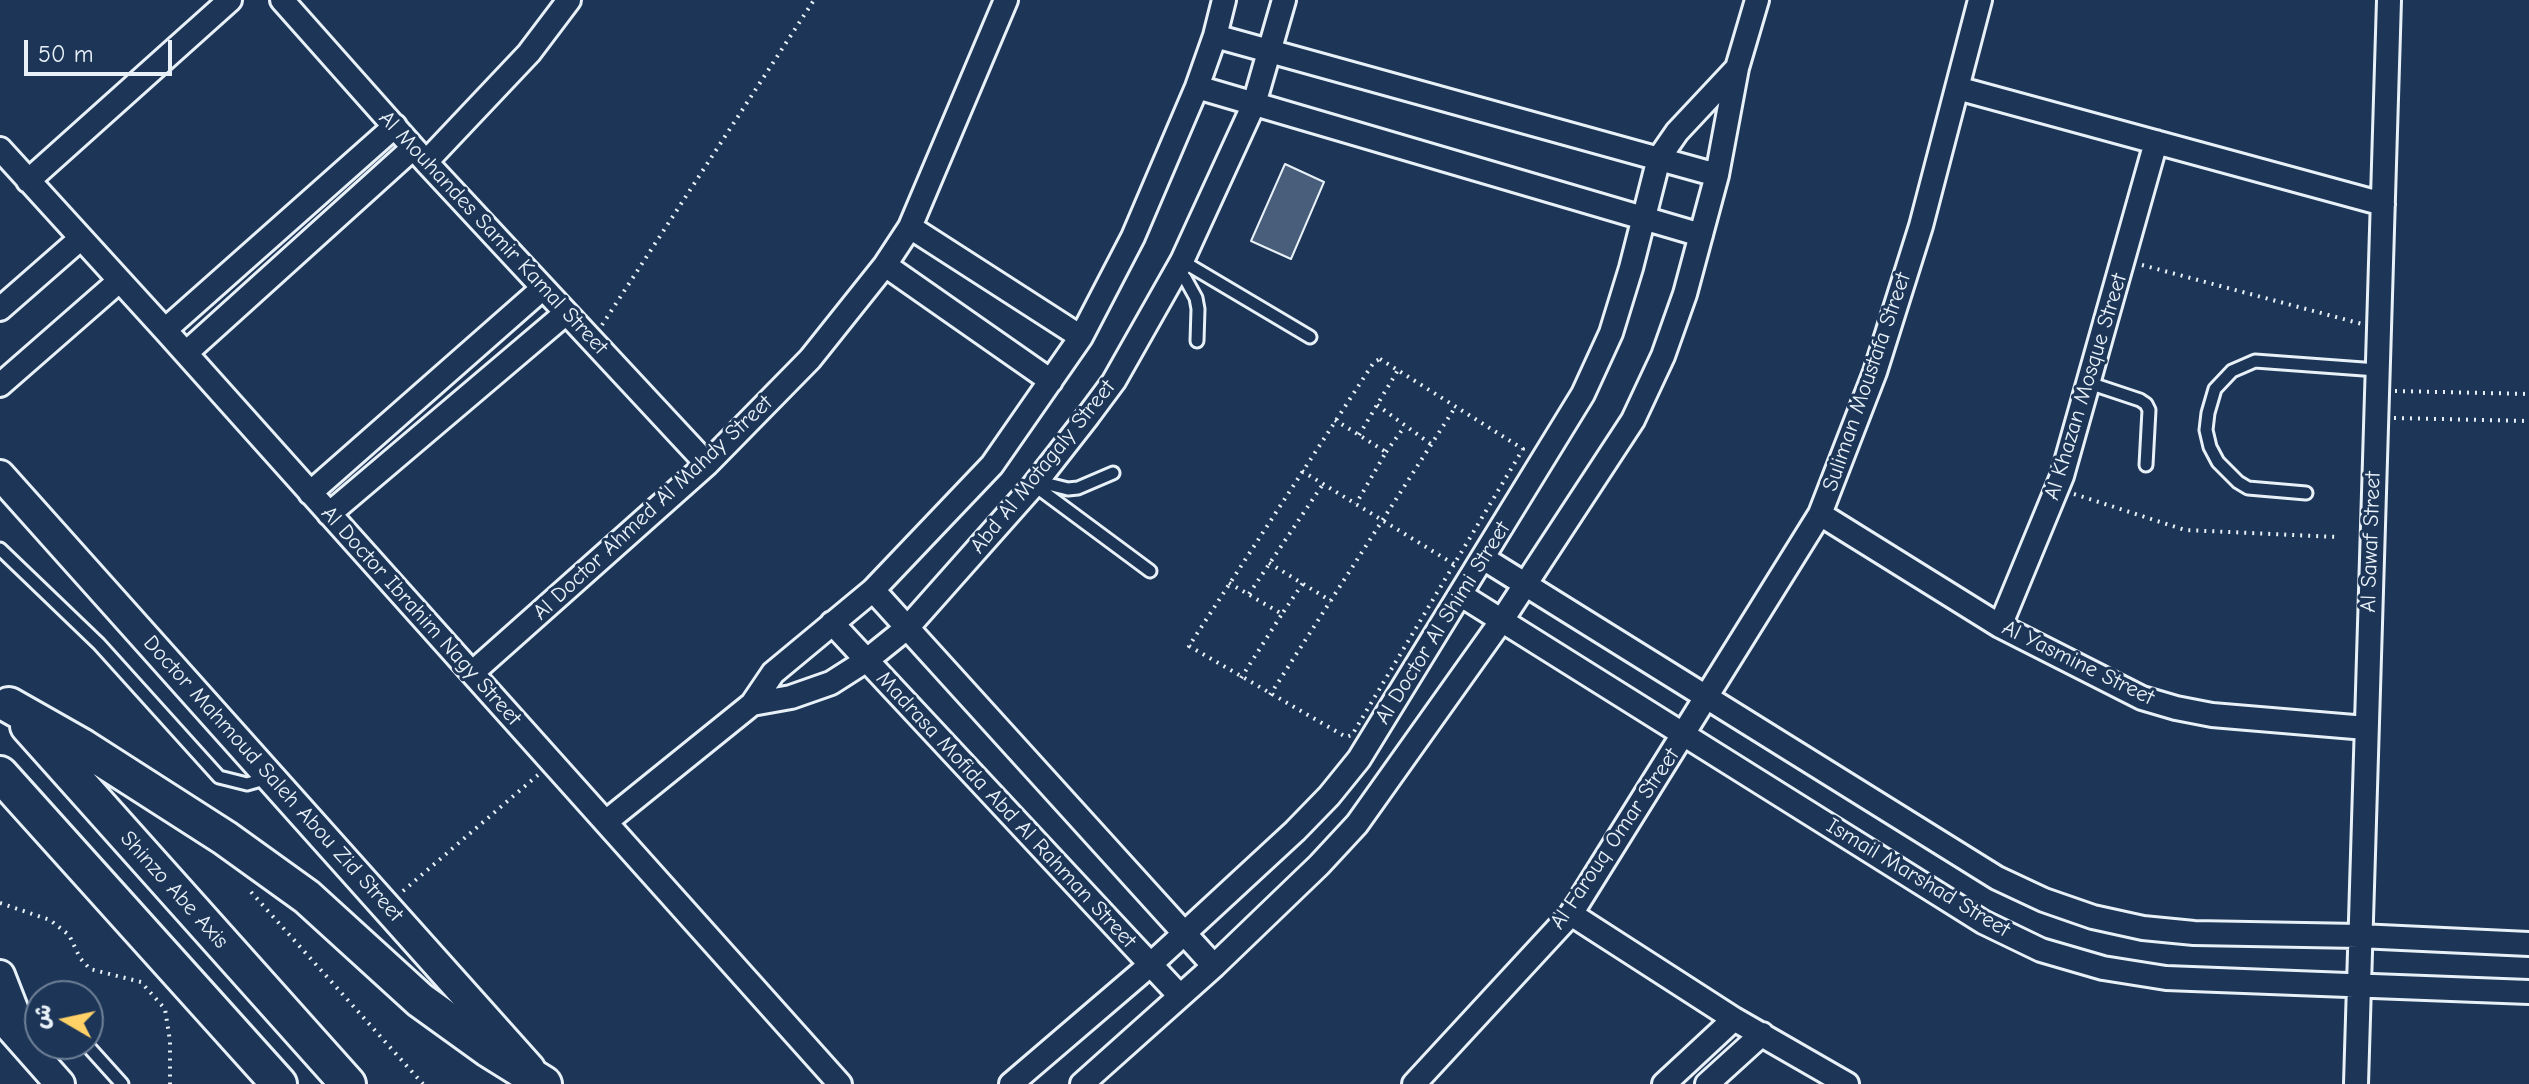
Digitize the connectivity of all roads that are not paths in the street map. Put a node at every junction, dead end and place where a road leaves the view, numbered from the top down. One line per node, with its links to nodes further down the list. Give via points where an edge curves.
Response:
1 (230, 0): 22 (street)
2 (282, 0): 16 (street, Al Mouhandes Samir Kamal Street)
3 (569, 0): 19 (street, via 529,53)
4 (1006, 0): 25 (street, Al Doctor Ahmed Al Mahdy Street)
5 (1224, 0): 10 (street, Abd Al Motagaly Street)
6 (1284, 0): 11 (street, Abd Al Motagaly Street)
7 (1757, 0): 12 (street, Al Doctor Al Shimi Street)
8 (1980, 0): 14 (street, Suliman Moustafa Street)
9 (2389, 0): 23 (street, Al Sawaf Street)
10 (1215, 36): 11 (street); 13 (street, Abd Al Motagaly Street)
11 (1271, 50): 15 (street, Abd Al Motagaly Street); 20 (street)
12 (1737, 68): 20 (street, Al Doctor Al Shimi Street); 21 (street, Al Doctor Al Shimi Street)
13 (1197, 87): 15 (street); 35 (street, Abd Al Motagaly Street, via 1133,237)
14 (1957, 88): 17 (street); 51 (street, Suliman Moustafa Street, via 1875,372)
15 (1254, 104): 24 (street); 29 (street, Abd Al Motagaly Street)
16 (395, 126): 19 (street, Al Mouhandes Samir Kamal Street); 34 (street)
17 (2156, 142): 23 (street); 41 (street, Al Khazan Mosque Street)
18 (0, 149): 22 (street, Al Doctor Ibrahim Nagy Street)
19 (420, 155): 31 (street, Al Mouhandes Samir Kamal Street); 38 (street)
20 (1659, 158): 21 (street); 24 (street, Al Doctor Al Shimi Street)
21 (1717, 175): 26 (street, Al Doctor Al Shimi Street)
22 (28, 181): 27 (street, Al Doctor Ibrahim Nagy Street)
23 (2383, 204): 39 (street, Al Sawaf Street)
24 (1644, 218): 26 (street); 54 (street, Al Doctor Al Shimi Street, via 1611,333 1583,394)
25 (910, 227): 28 (street, Al Doctor Ahmed Al Mahdy Street); 35 (street)
26 (1701, 235): 55 (street, Al Doctor Al Shimi Street, via 1663,356 1633,420)
27 (80, 239): 30 (street, Al Doctor Ibrahim Nagy Street); 32 (street)
28 (885, 265): 40 (street); 43 (street, Al Doctor Ahmed Al Mahdy Street, via 810,359)
29 (1179, 265): 36 (lane); 37 (lane, via 1196,298); 47 (street, Abd Al Motagaly Street, via 1114,381)
30 (119, 281): 34 (street, Al Doctor Ibrahim Nagy Street); 42 (street)
31 (543, 288): 33 (street, Al Mouhandes Samir Kamal Street); 48 (street)
32 (0, 309)
33 (566, 313): 43 (street, Al Mouhandes Samir Kamal Street); 50 (street)
34 (165, 330): 38 (street, Al Doctor Ibrahim Nagy Street)
35 (1081, 337): 40 (street, Abd Al Motagaly Street)
36 (1310, 337)
37 (1197, 341)
38 (186, 353): 48 (street, Al Doctor Ibrahim Nagy Street)
39 (2377, 380): 49 (lane, via 2255,361 2232,371 2215,389 2206,430 2218,462 2248,488); 66 (street, Al Sawaf Street)
40 (1051, 381): 56 (street, Abd Al Motagaly Street, via 992,465)
41 (2089, 383): 44 (lane, via 2146,404); 59 (street, Al Khazan Mosque Street, via 2056,489)
42 (0, 385)
43 (707, 464): 62 (street, Al Doctor Ahmed Al Mahdy Street)
44 (2146, 465)
45 (1113, 473): 47 (lane, via 1068,489)
46 (0, 475): 69 (street, Doctor Mahmoud Saleh Abou Zid Street)
47 (1036, 481): 53 (lane); 60 (street, Abd Al Motagaly Street)
48 (310, 493): 50 (street, Al Doctor Ibrahim Nagy Street)
49 (2306, 493)
50 (329, 514): 62 (street, Al Doctor Ibrahim Nagy Street)
51 (1820, 514): 59 (street, Al Yasmine Street); 63 (street, Suliman Moustafa Street)
52 (0, 549): 69 (lane, via 99,644 219,777 247,784)
53 (1150, 571)
54 (1468, 573): 55 (street, Ismail Marshad Street); 57 (street, Ismail Marshad Street); 72 (street, Al Doctor Al Shimi Street, via 1345,778)
55 (1525, 583): 57 (street, Al Doctor Al Shimi Street); 63 (street, Ismail Marshad Street)
56 (873, 590): 58 (street, Abd Al Motagaly Street); 60 (street, Madrasa Mofida Abd Al Rahman Street)
57 (1502, 620): 67 (street, Ismail Marshad Street); 76 (street, Al Doctor Al Shimi Street, via 1357,824)
58 (832, 623): 61 (street, Madrasa Mofida Abd Al Rahman Street); 65 (street, Abd Al Motagaly Street, via 773,673)
59 (2000, 626): 66 (street, Al Yasmine Street, via 2142,698 2176,708)
60 (908, 627): 61 (street, Abd Al Motagaly Street); 72 (street, Madrasa Mofida Abd Al Rahman Street)
61 (867, 660): 65 (street, Abd Al Motagaly Street, via 831,683); 75 (street, Madrasa Mofida Abd Al Rahman Street)
62 (472, 673): 70 (street, Al Doctor Ibrahim Nagy Street)
63 (1707, 698): 67 (street, Suliman Moustafa Street); 73 (street, Ismail Marshad Street, via 1997,878 2044,900 2143,928)
64 (4, 700): 92 (main road, Shinzo Abe Axis); 93 (main road, via 236,845 307,897 432,1009)
65 (752, 704): 70 (street, Abd Al Motagaly Street)
66 (2366, 728): 73 (street, Al Sawaf Street)
67 (1685, 734): 71 (street, Al Farouq Omar Street); 78 (street, Ismail Marshad Street, via 1983,922 2041,950 2103,968 2166,978)
68 (0, 774): 91 (main road)
69 (272, 776): 93 (street, Doctor Mahmoud Saleh Abou Zid Street)
70 (607, 821): 94 (street, Al Doctor Ibrahim Nagy Street)
71 (1571, 914): 83 (street); 88 (street, Al Farouq Omar Street)
72 (1184, 934): 75 (street, Al Doctor Al Shimi Street); 76 (street, Madrasa Mofida Abd Al Rahman Street)
73 (2359, 936): 74 (street, Ismail Marshad Street); 78 (street, Al Sawaf Street)
74 (2529, 944)
75 (1150, 965): 80 (street, Madrasa Mofida Abd Al Rahman Street); 95 (street, Al Doctor Al Shimi Street)
76 (1214, 966): 80 (street, Al Doctor Al Shimi Street)
77 (0, 975): 82 (street)
78 (2358, 986): 79 (street, Ismail Marshad Street); 100 (street, Al Sawaf Street)
79 (2529, 992)
80 (1180, 996): 96 (street, Al Doctor Al Shimi Street)
81 (0, 1016): 85 (street)
82 (24, 1018)
83 (1734, 1019): 84 (street); 97 (street)
84 (1762, 1034): 98 (street); 99 (street)
85 (24, 1035)
86 (47, 1060): 89 (street)
87 (100, 1060): 90 (lane)
88 (1428, 1080)
89 (60, 1084)
90 (122, 1084)
91 (279, 1084)
92 (348, 1084)
93 (544, 1084)
94 (840, 1084)
95 (1011, 1084)
96 (1082, 1084)
97 (1664, 1084)
98 (1707, 1084)
99 (1847, 1084)
100 (2356, 1084)

